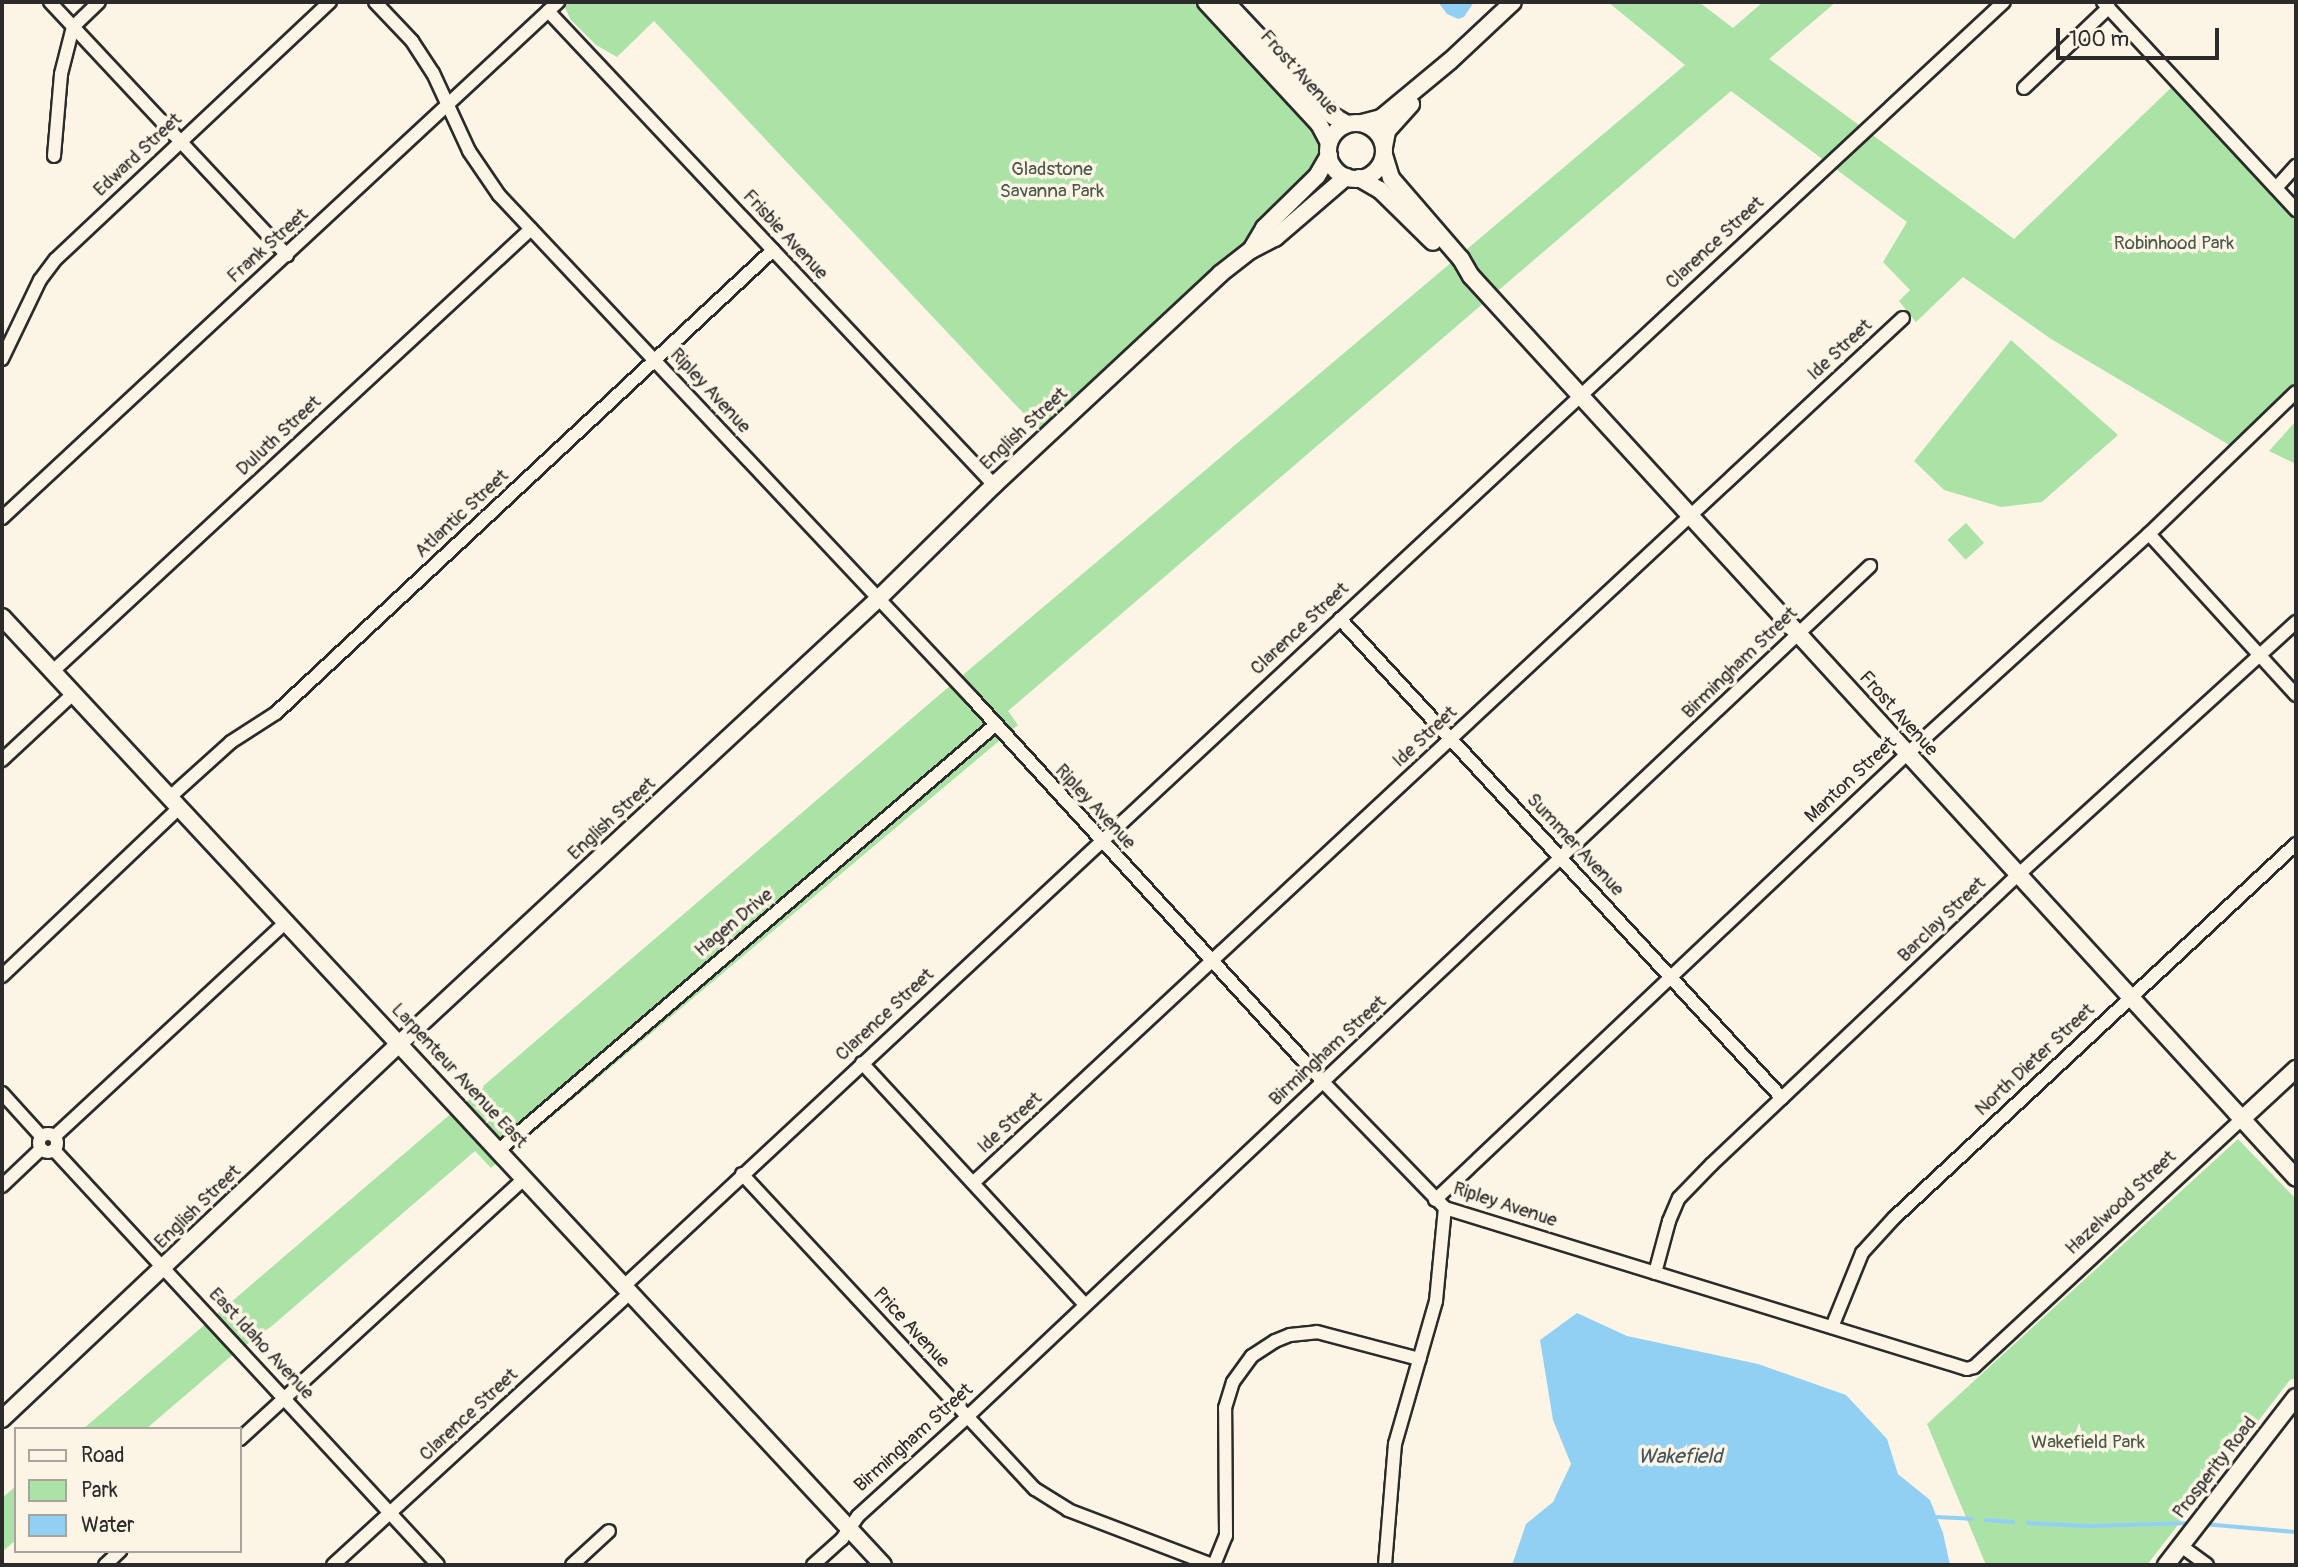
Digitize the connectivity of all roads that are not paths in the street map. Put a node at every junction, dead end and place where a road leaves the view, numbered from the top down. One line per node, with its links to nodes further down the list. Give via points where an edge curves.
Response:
1 (50, 2): 12 (street)
2 (99, 2): 12 (street)
3 (330, 2): 17 (street, Edward Street)
4 (375, 2): 15 (street, Ripley Avenue, via 412,41)
5 (558, 2): 11 (street, Frank Street)
6 (1206, 2): 18 (street, Frost Avenue, via 1320,124)
7 (1226, 2): 16 (street, Frost Avenue, via 1333,116)
8 (1513, 2): 13 (street)
9 (2004, 2): 34 (street, Clarence Street)
10 (2106, 5): 14 (street); 23 (street)
11 (548, 11): 15 (street, Frank Street); 26 (street, Frisbie Avenue)
12 (73, 27): 17 (street); 20 (street, via 61,74)
13 (1450, 61): 16 (street, via 1381,118); 19 (street, via 1392,125)
14 (2024, 89)
15 (448, 105): 25 (street, Ripley Avenue, via 469,151 499,195); 28 (street, Frank Street)
16 (1355, 124): 18 (street, via 1333,135); 19 (street, via 1377,131)
17 (180, 141): 28 (street); 31 (street, Edward Street, via 56,259 40,280)
18 (1329, 149): 22 (street, via 1332,164); 27 (street, English Street, via 1317,176 1264,228)
19 (1384, 151): 22 (street, via 1376,171); 29 (street, Frost Avenue, via 1391,178)
20 (54, 156)
21 (2296, 166): 23 (street)
22 (1353, 178): 27 (street, English Street, via 1275,238); 29 (street, Frost Avenue, via 1380,190)
23 (2276, 188): 24 (street)
24 (2296, 210)
25 (531, 229): 32 (street, Ripley Avenue); 46 (street, Duluth Street)
26 (773, 250): 32 (street, Atlantic Street); 35 (street, Frisbie Avenue)
27 (1251, 250): 35 (street, English Street)
28 (287, 255): 37 (street, Frank Street)
29 (1471, 276): 34 (street, Frost Avenue)
30 (1903, 318): 36 (street, Ide Street)
31 (2, 359)
32 (654, 360): 40 (street, Ripley Avenue); 53 (street, Atlantic Street, via 276,713 231,742)
33 (2296, 392): 38 (street, Manton Street)
34 (1579, 397): 36 (street, Frost Avenue); 42 (street, Clarence Street)
35 (994, 485): 40 (street, English Street)
36 (1689, 517): 44 (street, Frost Avenue); 50 (street, Ide Street)
37 (2, 518)
38 (2149, 534): 45 (street); 51 (street, Manton Street)
39 (1870, 566): 44 (street, Birmingham Street)
40 (878, 599): 49 (street, Ripley Avenue); 63 (street, English Street)
41 (2, 617): 46 (street, Larpenteur Avenue East)
42 (1340, 619): 50 (street, Summer Avenue); 54 (street, Clarence Street)
43 (2296, 622): 45 (street, Barclay Street)
44 (1798, 634): 51 (street, Frost Avenue); 56 (street, Birmingham Street)
45 (2260, 656): 48 (street); 57 (street, Barclay Street)
46 (53, 671): 47 (street, Larpenteur Avenue East)
47 (74, 694): 52 (street); 53 (street, Larpenteur Avenue East)
48 (2296, 695)
49 (994, 726): 54 (street, Ripley Avenue); 71 (street, Hagen Drive)
50 (1451, 740): 56 (street, Summer Avenue); 59 (street, Ide Street)
51 (1906, 754): 57 (street, Frost Avenue); 61 (street, Manton Street)
52 (2, 760)
53 (175, 802): 58 (street, Larpenteur Avenue East); 60 (street, Atlantic Street)
54 (1101, 841): 59 (street, Ripley Avenue); 64 (street, Clarence Street)
55 (2296, 844): 62 (street, North Dieter Street)
56 (1562, 859): 61 (street, Summer Avenue); 66 (street, Birmingham Street)
57 (2018, 874): 62 (street, Frost Avenue); 68 (street, Barclay Street)
58 (287, 921): 63 (street, Larpenteur Avenue East); 70 (street)
59 (1213, 963): 66 (street, Ripley Avenue); 75 (street, Ide Street)
60 (2, 976)
61 (1671, 978): 68 (street, Summer Avenue); 77 (street, Manton Street)
62 (2130, 997): 69 (street, Frost Avenue); 82 (street, North Dieter Street, via 1870,1244 1846,1287)
63 (400, 1043): 71 (street, Larpenteur Avenue East); 78 (street, English Street)
64 (862, 1063): 72 (street, Clarence Street); 75 (street)
65 (2296, 1069): 69 (street, Hazelwood Street)
66 (1323, 1082): 77 (street, Ripley Avenue); 81 (street, Birmingham Street)
67 (2, 1093): 70 (street, East Idaho Avenue)
68 (1782, 1098): 79 (street, Barclay Street, via 1679,1198)
69 (2242, 1119): 74 (street, Frost Avenue); 84 (street, Hazelwood Street)
70 (48, 1143): 76 (street); 78 (street, East Idaho Avenue)
71 (499, 1150): 73 (street, Larpenteur Avenue East)
72 (742, 1174): 80 (street, Clarence Street); 87 (street, Price Avenue)
73 (525, 1178): 80 (street, Larpenteur Avenue East); 86 (street)
74 (2296, 1178)
75 (973, 1183): 81 (street)
76 (2, 1186)
77 (1440, 1204): 79 (street, Ripley Avenue); 83 (street, via 1436,1301)
78 (164, 1267): 86 (street, East Idaho Avenue); 88 (street, English Street)
79 (1655, 1273): 82 (street, Ripley Avenue)
80 (627, 1289): 90 (street, Clarence Street); 91 (street, Larpenteur Avenue East)
81 (1085, 1306): 87 (street, Birmingham Street)
82 (1832, 1327): 84 (street, Ripley Avenue, via 1967,1369)
83 (1419, 1359): 101 (street, via 1317,1332 1282,1338 1252,1356 1233,1382 1225,1408 1226,1536); 102 (street, via 1395,1444)
84 (1974, 1367)
85 (2296, 1397): 93 (street, Prosperity Road)
86 (284, 1398): 89 (street); 90 (street, East Idaho Avenue)
87 (967, 1417): 91 (street, Birmingham Street); 101 (street, Price Avenue, via 1018,1473 1051,1500)
88 (2, 1419)
89 (242, 1437)
90 (390, 1513): 96 (street, Clarence Street); 97 (street, East Idaho Avenue)
91 (849, 1528): 99 (street, Birmingham Street); 100 (street, Larpenteur Avenue East)
92 (609, 1531): 98 (street)
93 (2181, 1546): 103 (street, Prosperity Road); 104 (street)
94 (118, 1553): 95 (street)
95 (105, 1565)
96 (333, 1565)
97 (438, 1565)
98 (572, 1565)
99 (813, 1565)
100 (883, 1565)
101 (1213, 1565)
102 (1385, 1565)
103 (2166, 1565)
104 (2207, 1565)

